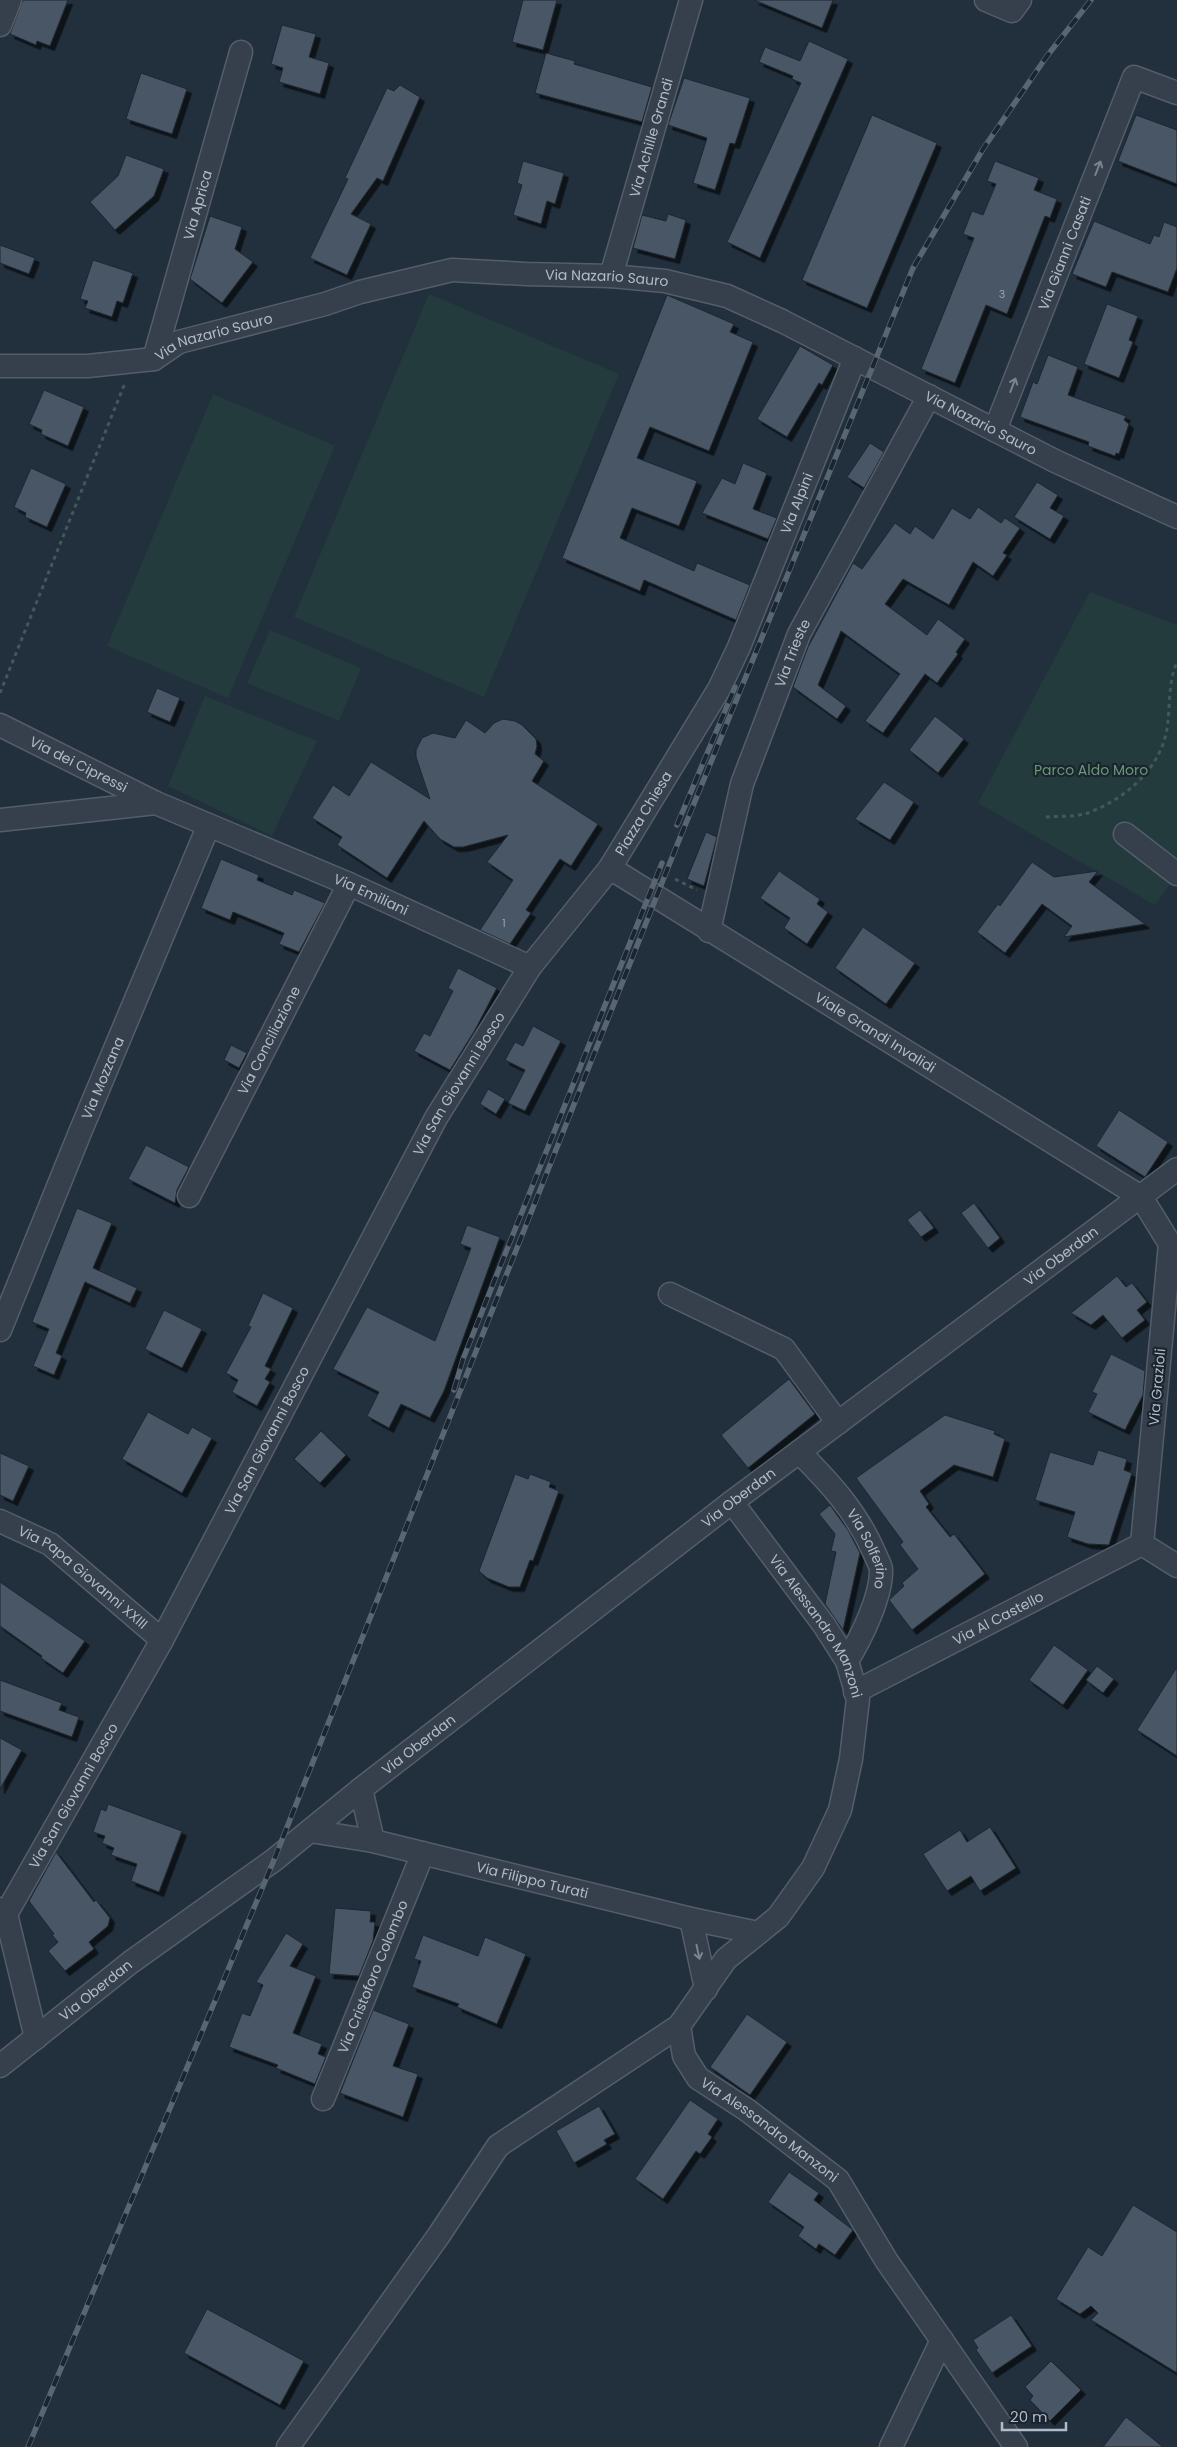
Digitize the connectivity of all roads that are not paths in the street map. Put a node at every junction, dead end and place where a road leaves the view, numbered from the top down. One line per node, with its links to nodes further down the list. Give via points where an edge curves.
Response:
1 (10, 0): 5 (street)
2 (691, 0): 8 (street, Via Achille Grandi)
3 (986, 0): 4 (street, via 1012,11)
4 (1020, 0)
5 (0, 25)
6 (242, 52): 10 (street, Via Aprica)
7 (1177, 93): 13 (street, Via Gianni Casati, one-way to 7, via 1134,77)
8 (611, 276): 9 (street, Via Nazario Sauro, via 665,281 727,296); 10 (street, Via Nazario Sauro, via 452,270 179,342)
9 (856, 358): 12 (street, Via Nazario Sauro); 15 (street, Via Alpini)
10 (144, 360): 11 (street, Via Nazario Sauro, via 88,366)
11 (0, 366)
12 (929, 396): 13 (street, Via Nazario Sauro); 24 (street, Via Trieste, via 799,634 742,784)
13 (996, 430): 14 (street, Via Nazario Sauro)
14 (1177, 518)
15 (739, 647): 21 (street, Piazza Chiesa, via 719,689)
16 (0, 725): 17 (street, Via dei Cipressi)
17 (156, 803): 18 (street, Via dei Cipressi); 19 (street, Via dei Cipressi)
18 (0, 820)
19 (208, 827): 23 (street, Via Emiliani); 30 (street, Via Mozzana)
20 (1125, 834): 22 (street)
21 (610, 868): 24 (street, Viale Grandi Invalidi); 25 (street, Piazza Chiesa)
22 (1177, 874)
23 (349, 884): 25 (street, Via Emiliani); 27 (street, Via Conciliazione)
24 (709, 931): 28 (street, Viale Grandi Invalidi)
25 (530, 967): 37 (street, Via San Giovanni Bosco, via 436,1118)
26 (1177, 1169): 28 (street, Via Oberdan)
27 (189, 1196)
28 (1141, 1197): 31 (street, Via Oberdan); 35 (street, Via Grazioli, via 1170,1244)
29 (670, 1294): 31 (street, via 784,1349)
30 (0, 1330)
31 (838, 1423): 32 (street, Via Oberdan)
32 (798, 1452): 33 (street, Via Oberdan); 38 (street, Via Solferino, via 826,1479 862,1525 881,1568 875,1600 863,1634)
33 (732, 1502): 38 (street, Via Alessandro Manzoni, via 824,1624); 40 (street, Via Oberdan)
34 (0, 1521): 37 (street, Via Papa Giovanni XXIII, via 50,1544)
35 (1142, 1544): 36 (street); 39 (street, Via Al Castello)
36 (1177, 1566)
37 (162, 1640): 44 (street, Via San Giovanni Bosco)
38 (847, 1661): 39 (street, Via Alessandro Manzoni)
39 (856, 1692): 46 (street, Via Alessandro Manzoni, via 858,1700 851,1760 840,1810 813,1868 778,1917)
40 (361, 1789): 41 (street, Via Oberdan); 42 (street)
41 (310, 1831): 42 (street, Via Filippo Turati); 49 (street, Via Oberdan, via 131,1962)
42 (373, 1840): 43 (street, Via Filippo Turati)
43 (423, 1853): 45 (street, Via Filippo Turati); 51 (street, Via Cristoforo Colombo)
44 (3, 1912): 49 (street)
45 (691, 1919): 46 (street, Via Filippo Turati); 47 (street, one-way to 47)
46 (758, 1934): 47 (street, Via Alessandro Manzoni, via 726,1959)
47 (706, 1990): 48 (street, Via Alessandro Manzoni)
48 (679, 2026): 52 (street, Via Alessandro Manzoni, via 684,2056 698,2078 747,2110 838,2180 886,2260); 53 (street, via 498,2146 439,2235)
49 (36, 2038): 50 (street, Via Oberdan)
50 (0, 2066)
51 (322, 2099)
52 (942, 2340): 54 (street); 55 (street, Via Alessandro Manzoni)
53 (288, 2447)
54 (891, 2447)
55 (1016, 2447)

